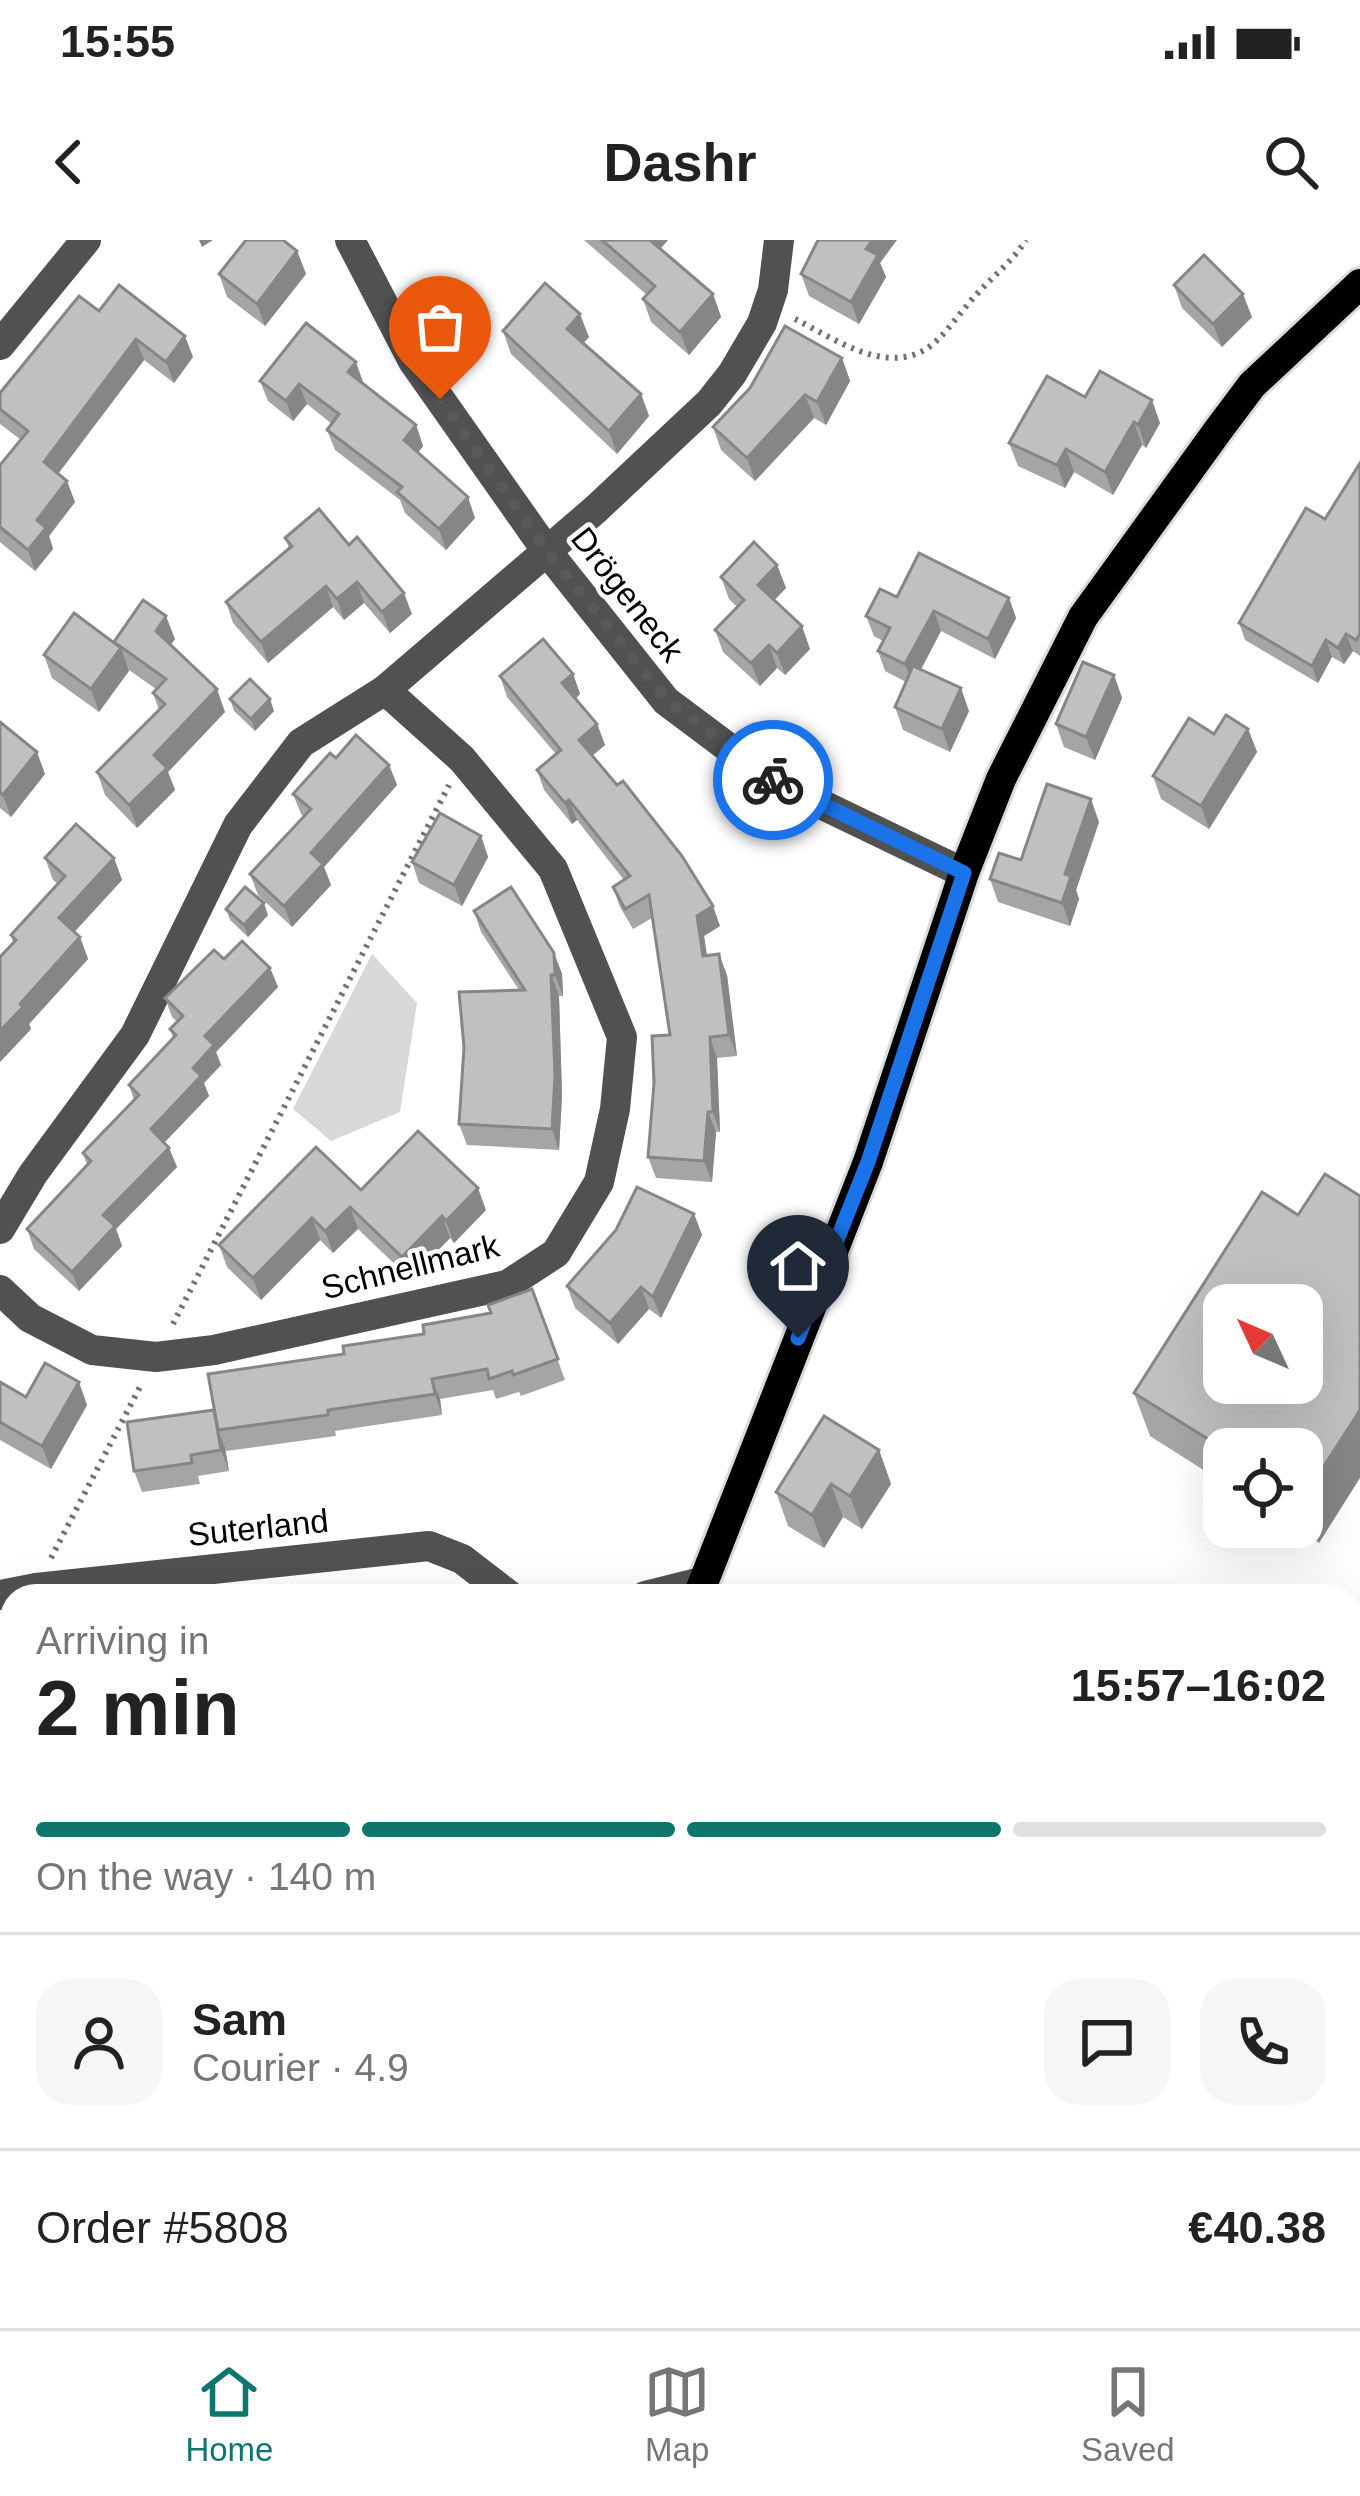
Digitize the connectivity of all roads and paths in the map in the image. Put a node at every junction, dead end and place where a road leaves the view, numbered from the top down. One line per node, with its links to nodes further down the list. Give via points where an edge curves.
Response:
1 (86, 240): 7 (street)
2 (350, 240): 8 (street, Drögeneck, via 413,361)
3 (779, 240): 6 (street)
4 (1026, 240): 6 (path, via 914,356 880,357)
5 (1360, 284): 11 (main road, via 1252,385 1083,617 1001,779)
6 (767, 308): 8 (street, via 709,403)
7 (0, 345)
8 (546, 550): 9 (street); 11 (street, Drögeneck, via 667,700 773,781)
9 (385, 690): 10 (street, Schnellmark); 12 (street, via 301,743 238,825 135,1035)
10 (462, 759): 14 (path); 14 (street, Schnellmark, via 553,869 622,1036 599,1182 556,1253 507,1285)
11 (964, 873): 18 (main road, via 868,1162)
12 (0, 1229)
13 (0, 1290): 14 (street, Schnellmark, via 30,1318 92,1350)
14 (156, 1357): 15 (path)
15 (38, 1584)
16 (73, 1584): 17 (street, Suterland, via 429,1546 462,1558)
17 (495, 1584)
18 (701, 1584)

